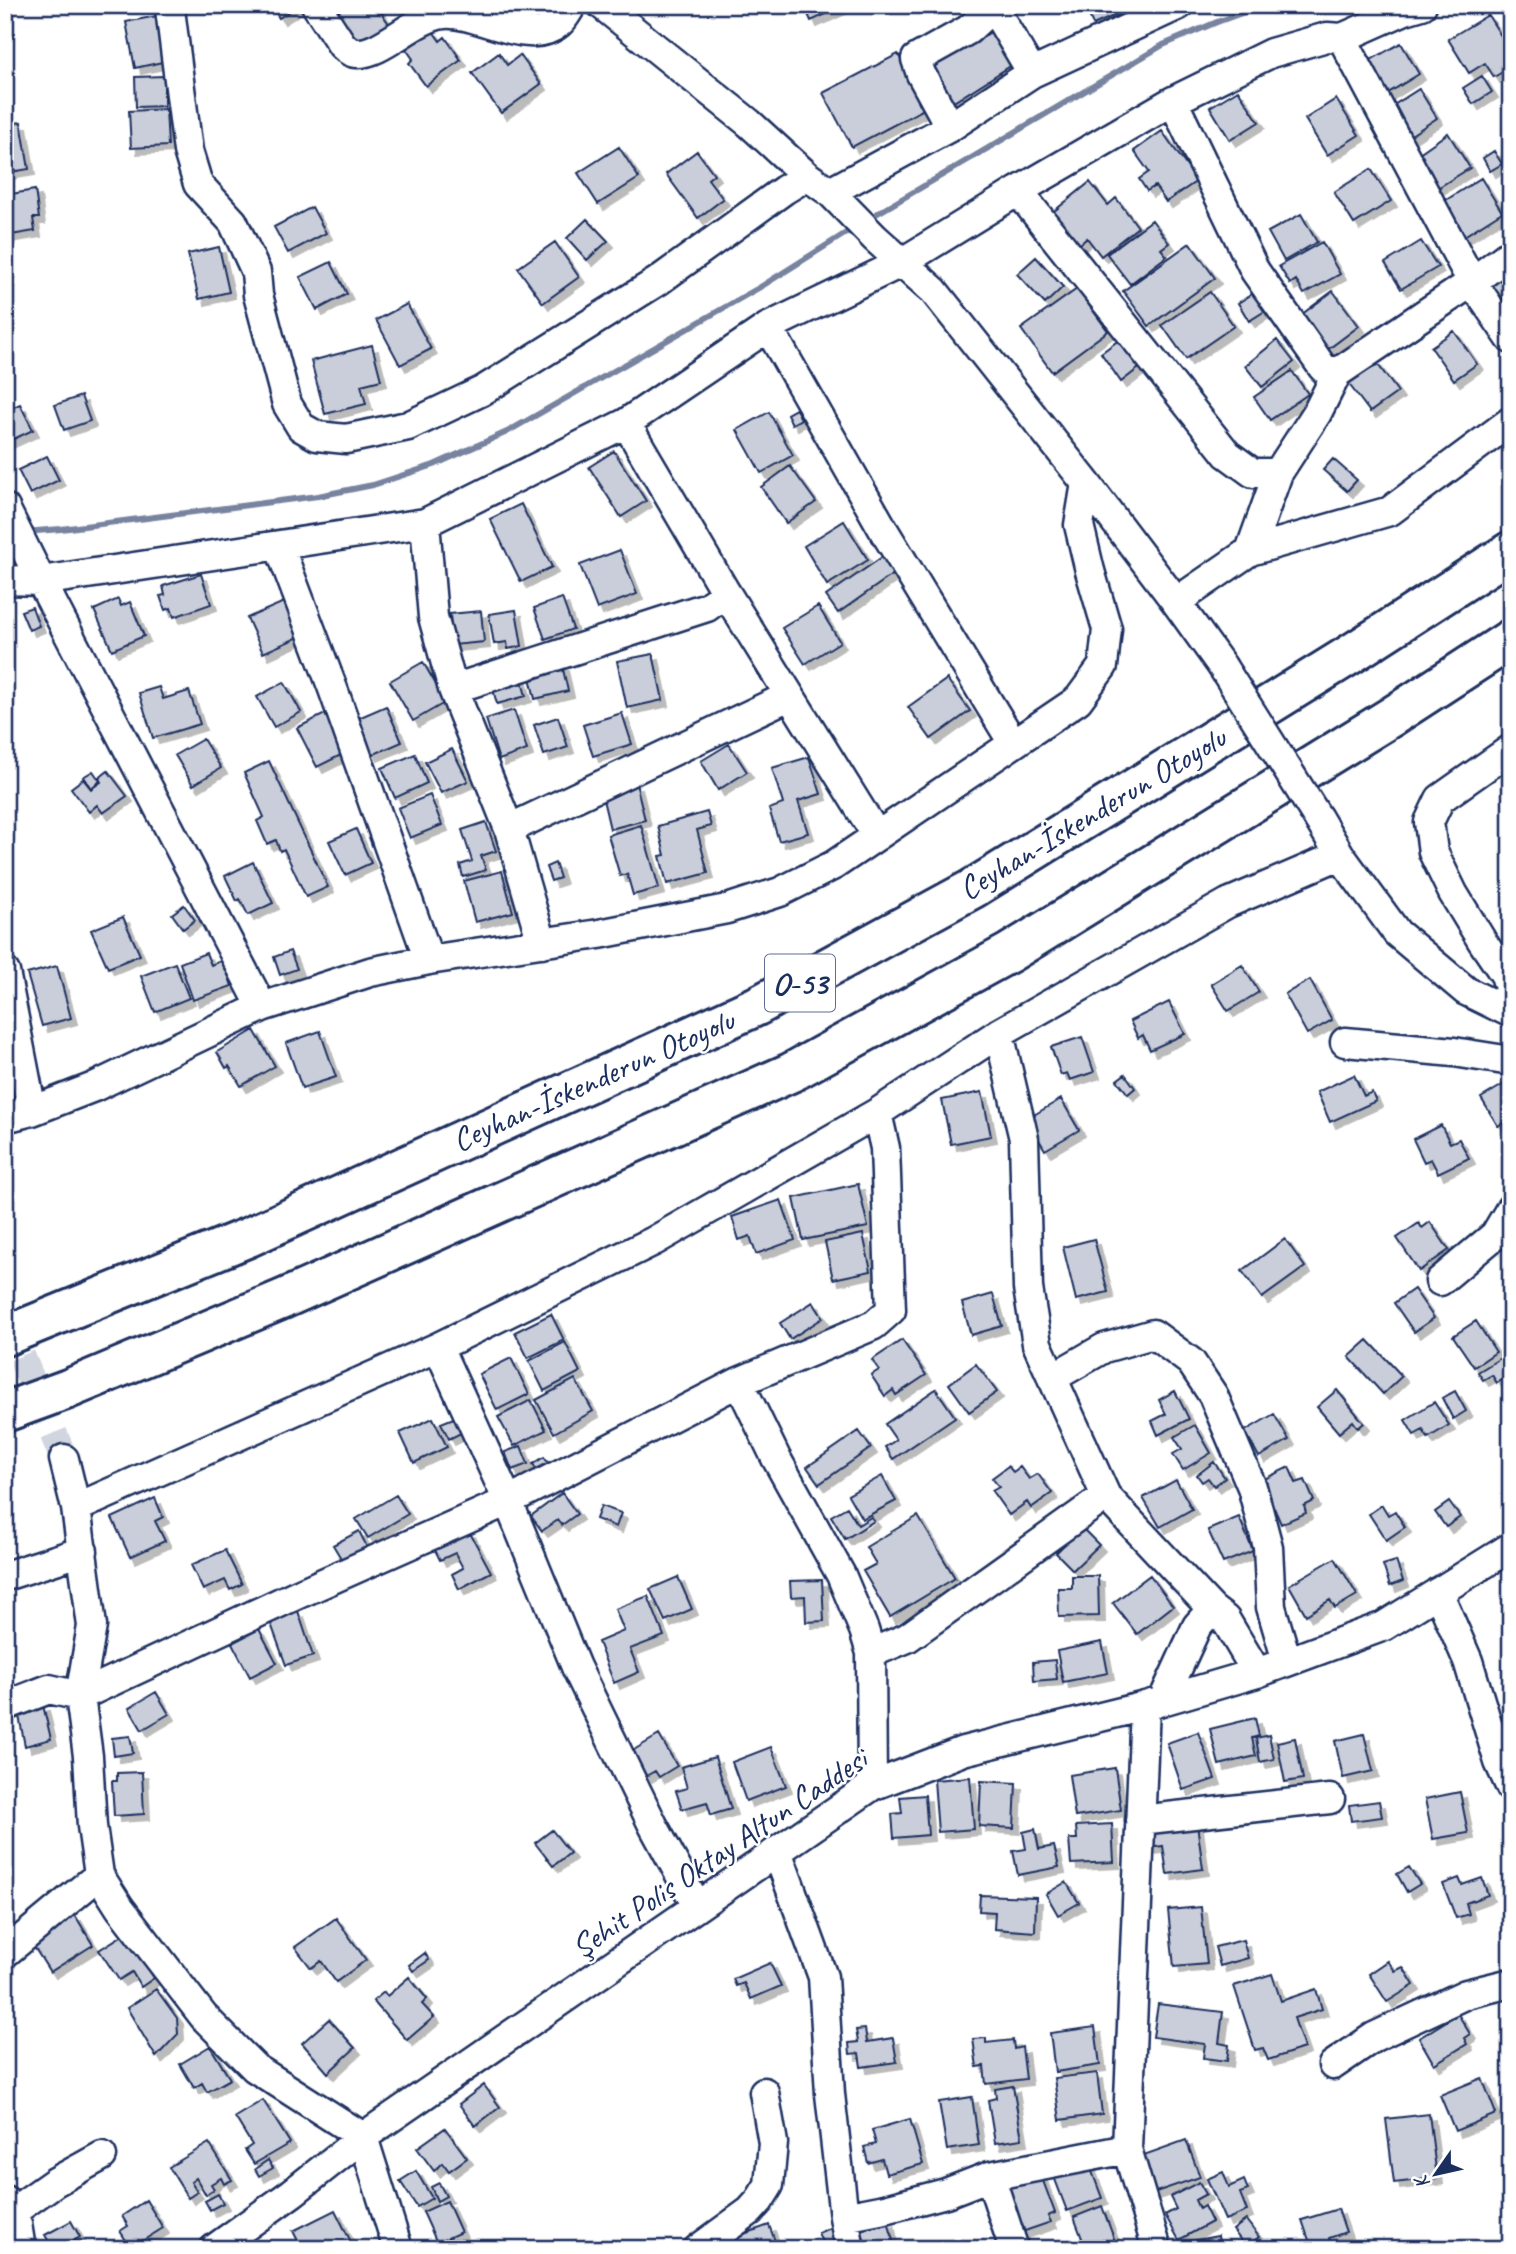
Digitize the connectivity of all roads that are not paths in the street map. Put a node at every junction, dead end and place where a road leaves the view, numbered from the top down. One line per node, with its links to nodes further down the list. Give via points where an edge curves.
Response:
1 (316, 5): 7 (street, via 342,45 356,53 440,15 459,15 523,32 551,28)
2 (602, 5): 13 (street)
3 (1179, 5): 9 (street)
4 (1422, 5): 8 (street)
5 (992, 6): 9 (street); 11 (street, via 968,30 916,59)
6 (170, 9): 13 (street, via 188,151 198,184 233,222 256,272 288,404 301,427 317,436 346,439 408,426 482,391 657,281 784,190)
7 (567, 13)
8 (1342, 38): 10 (street, via 1327,37 1271,53); 16 (street)
9 (1032, 73): 11 (street)
10 (1174, 101): 12 (street); 19 (street, via 1255,271 1323,368)
11 (950, 127): 13 (street)
12 (1018, 191): 15 (street); 22 (street, via 1227,454 1253,473)
13 (829, 193): 15 (street)
14 (1511, 253): 16 (street)
15 (901, 263): 17 (street); 23 (street, via 934,291)
16 (1472, 282): 18 (street); 19 (street)
17 (768, 327): 21 (street); 36 (street)
18 (1511, 340)
19 (1337, 373): 22 (street, via 1317,414)
20 (1511, 421): 27 (street, via 1391,511)
21 (626, 423): 25 (street); 31 (street)
22 (1278, 473): 27 (street)
23 (1086, 483): 32 (street); 36 (street, via 1079,524 1107,629 1103,666 1078,700)
24 (7, 510): 30 (street)
25 (425, 523): 26 (street); 34 (street, via 433,617)
26 (279, 547): 30 (street); 42 (street)
27 (1250, 551): 32 (street)
28 (1511, 551): 53 (highway, Ceyhan-İskenderun Otoyolu / O-53, via 972,889 757,1006 249,1237)
29 (5, 580): 30 (street)
30 (41, 581): 44 (street)
31 (726, 593): 34 (street, via 707,607); 35 (street)
32 (1176, 602): 40 (street, bridge, via 1222,666)
33 (1511, 639): 57 (highway, O-53, via 1009,953 792,1072 283,1299)
34 (453, 689): 38 (street)
35 (789, 696): 38 (street); 39 (street)
36 (1013, 743): 39 (street)
37 (1511, 749): 45 (street, via 1440,799 1429,822 1433,852 1453,893 1506,975)
38 (509, 829): 41 (street)
39 (877, 836): 41 (street, via 791,886 727,909)
40 (1340, 855): 45 (street, via 1397,933 1466,991); 46 (street, via 1228,903)
41 (542, 943): 42 (street)
42 (429, 960): 44 (street, via 370,972)
43 (5, 972): 50 (street)
44 (262, 1007): 50 (street, via 94,1087)
45 (1508, 1012)
46 (999, 1033): 49 (street); 55 (street, via 1024,1139 1028,1288 1037,1344)
47 (1345, 1042): 48 (street)
48 (1511, 1060)
49 (877, 1113): 54 (street, via 654,1241); 56 (street, via 886,1148 891,1310 874,1325)
50 (19, 1115)
51 (1511, 1208): 52 (street, via 1495,1235)
52 (1440, 1281)
53 (5, 1336)
54 (438, 1347): 60 (street); 61 (street)
55 (1052, 1378): 59 (street); 68 (street, via 1104,1348 1153,1334 1191,1362 1213,1395 1252,1487 1268,1547 1271,1607)
56 (738, 1382): 60 (street); 67 (street, via 841,1575)
57 (5, 1412)
58 (64, 1459): 61 (street)
59 (1106, 1496): 66 (street); 67 (street, via 907,1638)
60 (508, 1501): 70 (street); 79 (street, via 576,1667)
61 (76, 1508): 63 (street)
62 (1511, 1547): 65 (street, Şehit Polis Oktay Altun Caddesi)
63 (83, 1551): 64 (street); 70 (street, via 92,1626)
64 (5, 1576)
65 (1438, 1592): 68 (street, Şehit Polis Oktay Altun Caddesi, via 1384,1626); 74 (street, via 1468,1661)
66 (1212, 1609): 69 (street, via 1225,1619); 71 (street, via 1197,1626)
67 (871, 1653): 73 (street)
68 (1287, 1661): 69 (street, Şehit Polis Oktay Altun Caddesi)
69 (1257, 1673): 71 (street, Şehit Polis Oktay Altun Caddesi)
70 (80, 1696): 72 (street, via 49,1689); 78 (street)
71 (1154, 1703): 73 (street, Şehit Polis Oktay Altun Caddesi, via 963,1751); 76 (street)
72 (5, 1706)
73 (872, 1786): 77 (street, Şehit Polis Oktay Altun Caddesi)
74 (1511, 1788)
75 (1330, 1799): 76 (street)
76 (1140, 1820): 85 (street)
77 (777, 1851): 79 (street, Şehit Polis Oktay Altun Caddesi); 89 (street, via 823,1977)
78 (99, 1875): 80 (street); 84 (street, via 204,2017 255,2068)
79 (696, 1906): 84 (street, Şehit Polis Oktay Altun Caddesi)
80 (5, 1953)
81 (1511, 1983): 82 (street, via 1466,1994 1374,2037)
82 (1333, 2065)
83 (764, 2092): 93 (street, via 773,2143 769,2185 750,2211)
84 (363, 2137): 91 (street, Şehit Polis Oktay Altun Caddesi); 92 (street)
85 (1127, 2149): 87 (street); 96 (street)
86 (102, 2156): 88 (street)
87 (990, 2176): 89 (street, via 946,2193); 95 (street)
88 (8, 2206): 90 (street, via 17,2224)
89 (844, 2217): 94 (street)
90 (17, 2247)
91 (214, 2249)
92 (398, 2249)
93 (698, 2249)
94 (850, 2249)
95 (1014, 2249)
96 (1157, 2249)

